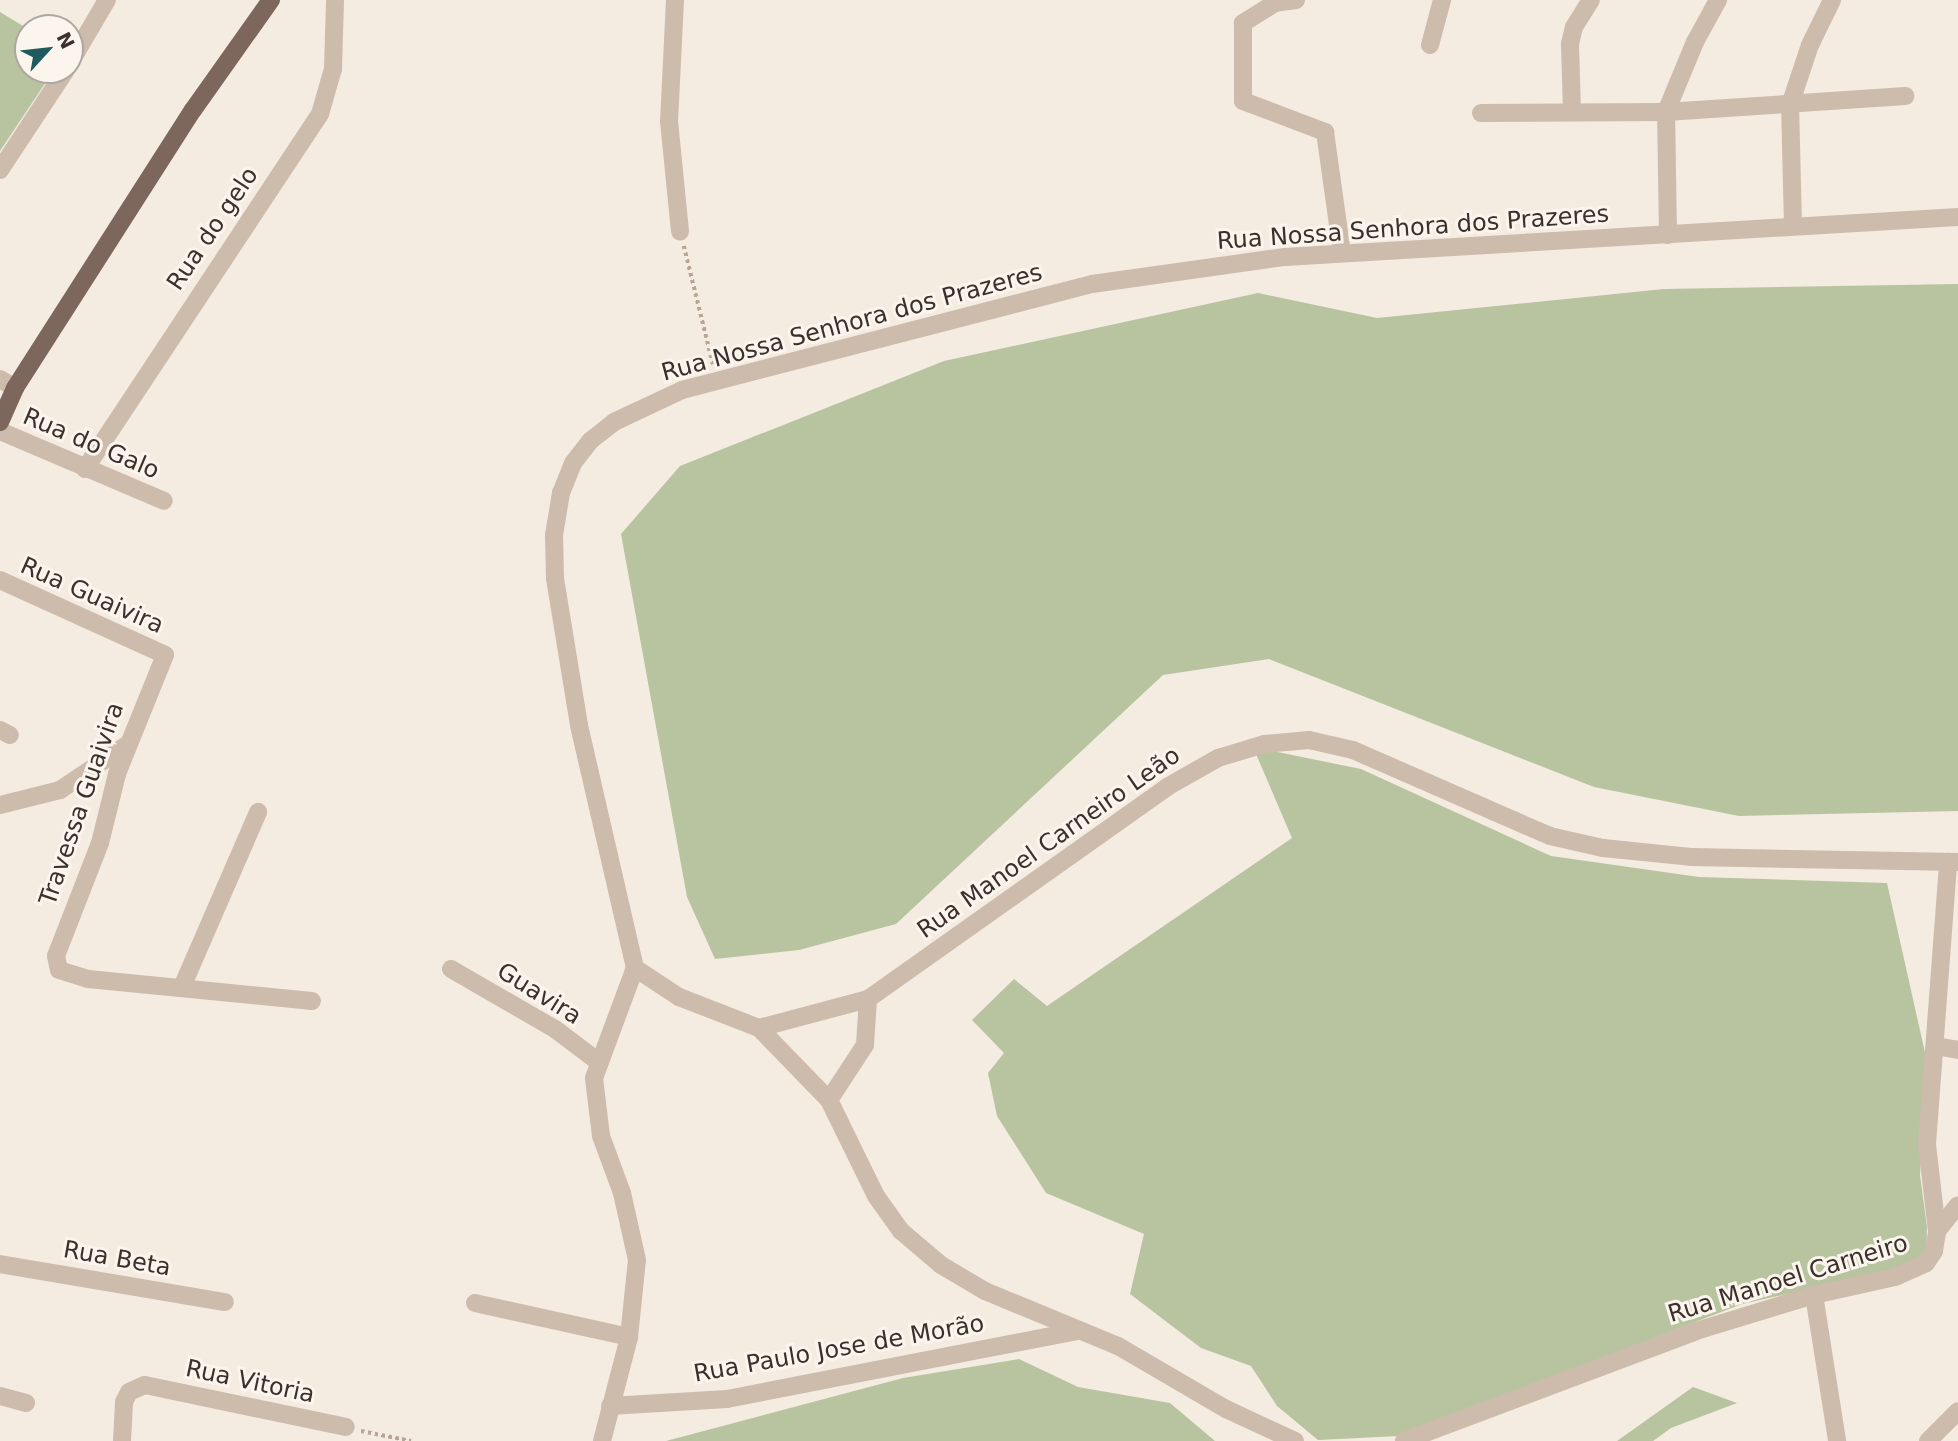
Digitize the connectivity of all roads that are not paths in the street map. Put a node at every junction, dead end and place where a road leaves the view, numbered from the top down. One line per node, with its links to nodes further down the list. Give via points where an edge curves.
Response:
1 (107, 0): 10 (street)
2 (271, 0): 24 (main road)
3 (335, 0): 27 (street, Rua do gelo, via 333,69 320,114)
4 (675, 0): 21 (street, via 668,121)
5 (1296, 0): 23 (street, via 1275,3 1243,23 1243,101 1325,132)
6 (1442, 0): 11 (street)
7 (1591, 0): 15 (street, via 1574,27 1570,44)
8 (1718, 0): 16 (street)
9 (1832, 0): 14 (street, via 1810,44)
10 (84, 39)
11 (1430, 45)
12 (57, 84): 18 (street)
13 (1905, 96): 14 (street)
14 (1790, 105): 16 (street); 20 (street)
15 (1572, 112): 16 (street); 17 (street)
16 (1666, 112): 22 (street)
17 (1481, 113)
18 (0, 170)
19 (1958, 217): 20 (street, Rua Nossa Senhora dos Prazeres)
20 (1793, 226): 22 (street, Rua Nossa Senhora dos Prazeres)
21 (680, 231)
22 (1668, 235): 23 (street, Rua Nossa Senhora dos Prazeres)
23 (1342, 253): 35 (street, Rua Nossa Senhora dos Prazeres, via 1091,284 717,380 649,404 590,441 573,463 561,494 554,535 555,578 579,725)
24 (7, 383): 25 (main road)
25 (0, 422)
26 (0, 431): 27 (street, Rua do Galo)
27 (85, 469): 28 (street, Rua do Galo)
28 (164, 501)
29 (0, 580): 30 (street, Rua Guaivira)
30 (165, 655): 31 (street, Travessa Guaivira)
31 (127, 745): 32 (street, via 60,790); 37 (street, Travessa Guaivira, via 100,843 56,956 59,970 88,979)
32 (0, 805)
33 (258, 812): 37 (street)
34 (1953, 862): 38 (street, Rua Manoel Carneiro Leão, via 1691,857 1603,848 1550,836 1353,750 1309,740 1264,744 1218,758 1167,787); 41 (street, Rua Manoel Carneiro)
35 (635, 968): 40 (street, via 678,997); 43 (street)
36 (451, 969): 43 (street, Guavira, via 555,1029)
37 (182, 987): 39 (street)
38 (868, 999): 40 (street, Rua Manoel Carneiro Leão); 44 (street, via 865,1045)
39 (312, 1002)
40 (759, 1028): 44 (street)
41 (1936, 1046): 42 (street); 46 (street, Rua Manoel Carneiro, via 1927,1144)
42 (1958, 1050)
43 (600, 1063): 52 (street, via 594,1078 599,1124 626,1205 637,1260)
44 (829, 1100): 51 (street, via 859,1168 901,1231 941,1265 985,1291)
45 (1958, 1205): 46 (street)
46 (1937, 1231): 48 (street, Rua Manoel Carneiro, via 1934,1251 1911,1271)
47 (0, 1264): 49 (street, Rua Beta)
48 (1814, 1295): 61 (street, Rua Manoel Carneiro, via 1696,1331); 62 (street)
49 (225, 1302)
50 (475, 1303): 52 (street)
51 (1076, 1331): 55 (street, Rua Paulo Jose de Morão, via 727,1399); 60 (street, via 1118,1346 1226,1409)
52 (629, 1336): 55 (street)
53 (0, 1396): 54 (street)
54 (26, 1403)
55 (610, 1406): 59 (street)
56 (1958, 1411): 63 (street)
57 (346, 1427): 58 (street, Rua Vitoria, via 145,1385 129,1392 124,1402)
58 (122, 1441)
59 (602, 1441)
60 (1295, 1441)
61 (1404, 1441)
62 (1837, 1441)
63 (1928, 1441)

